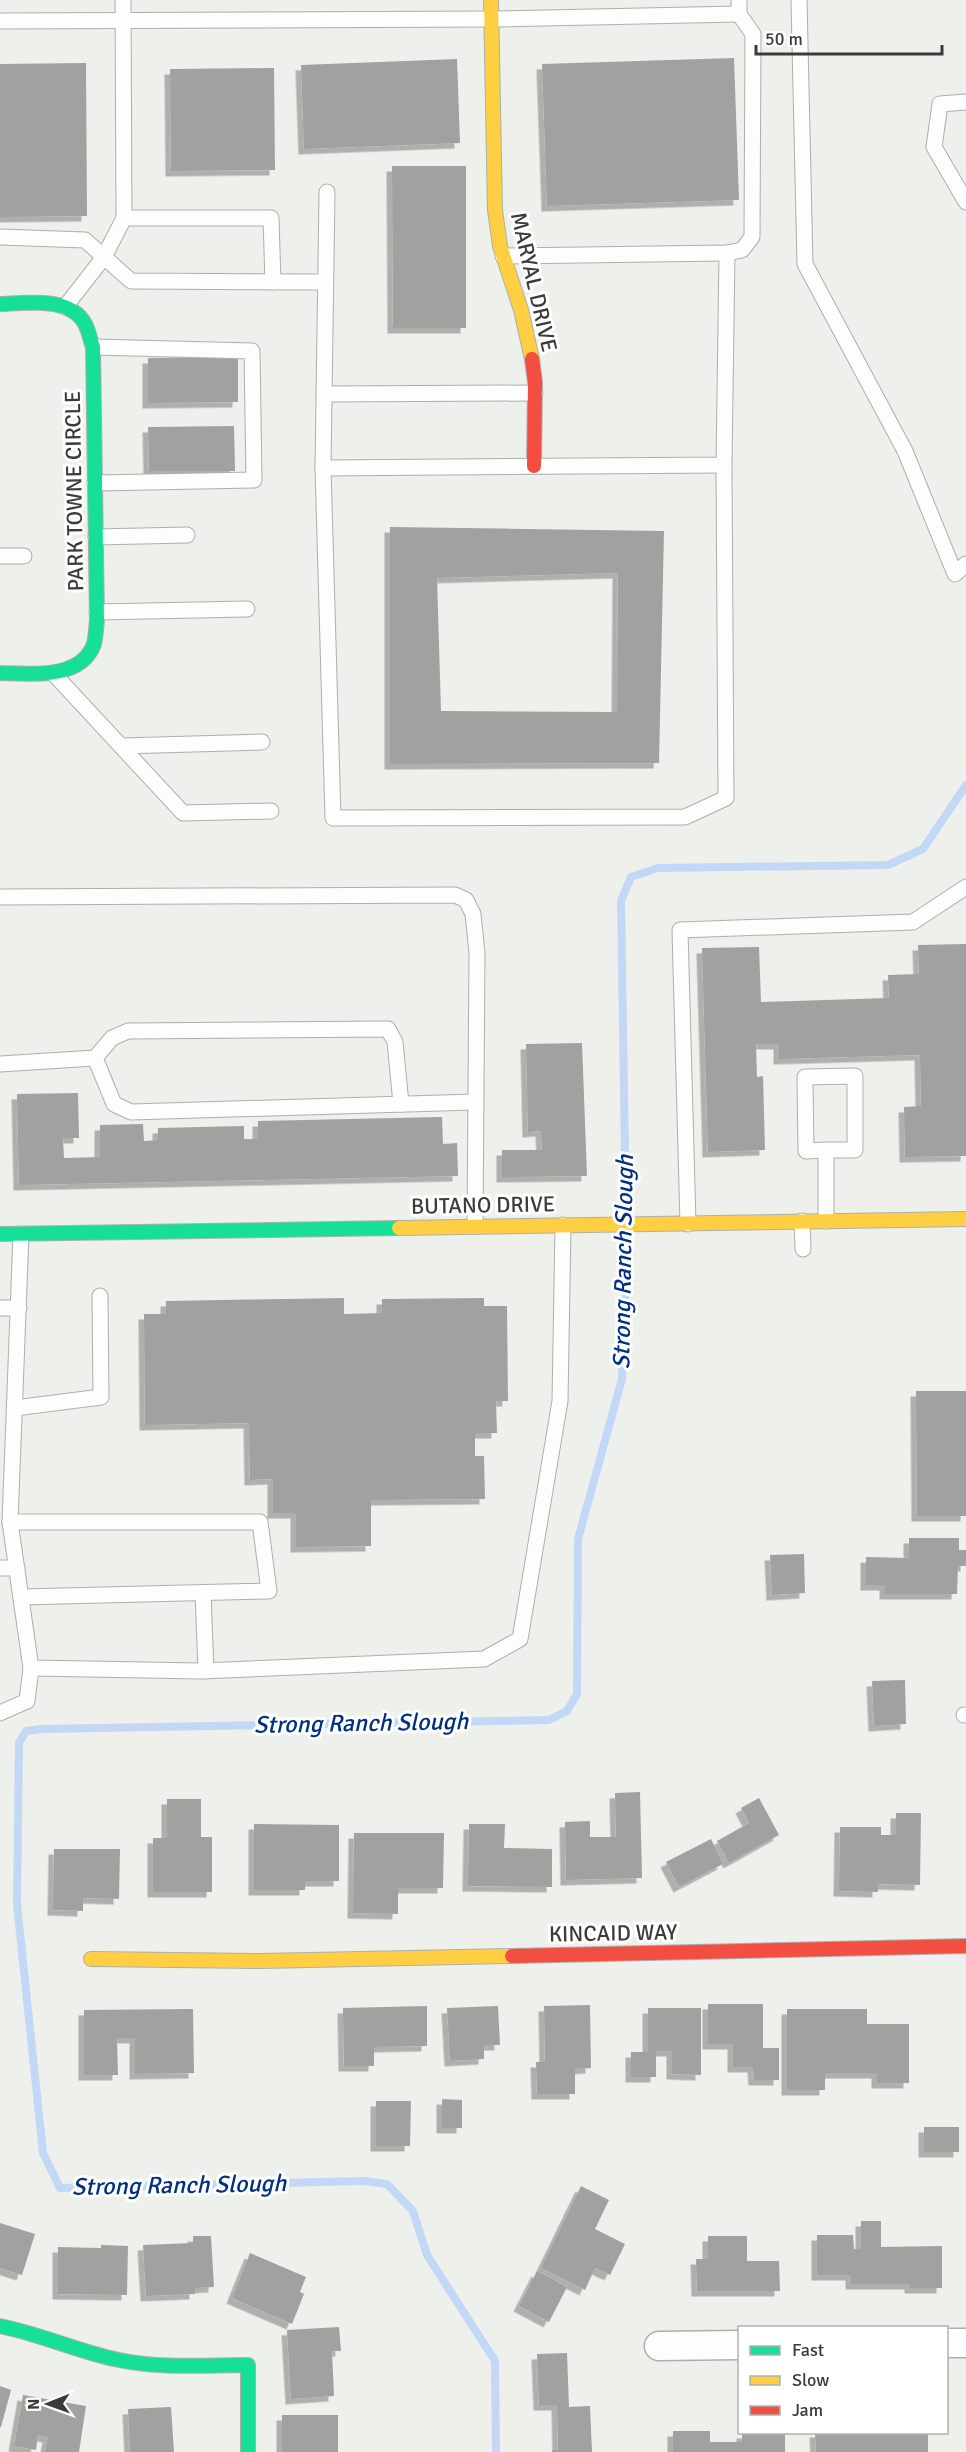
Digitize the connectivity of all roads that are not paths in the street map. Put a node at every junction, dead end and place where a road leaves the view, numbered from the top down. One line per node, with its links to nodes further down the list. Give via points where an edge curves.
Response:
1 (123, 0): 6 (lane)
2 (491, 0): 5 (street, MARYAL DRIVE)
3 (800, 0): 31 (lane, via 805,264 905,451 955,574)
4 (739, 7): 5 (lane); 13 (lane, via 753,34 752,237 742,250)
5 (492, 19): 6 (lane); 14 (street, MARYAL DRIVE, via 495,210)
6 (123, 20): 7 (lane); 11 (lane)
7 (0, 21)
8 (966, 102): 10 (lane, via 940,104 934,147)
9 (327, 192): 17 (lane)
10 (966, 202)
11 (124, 218): 15 (lane); 16 (lane, via 271,218)
12 (0, 237): 15 (lane, via 85,240)
13 (727, 253): 14 (lane); 23 (lane)
14 (503, 256): 21 (street, MARYAL DRIVE, via 524,321)
15 (104, 257): 16 (lane, via 131,281); 19 (lane)
16 (273, 282): 17 (lane)
17 (325, 282): 22 (lane)
18 (0, 304): 19 (street, via 44,303)
19 (65, 307): 20 (street, PARK TOWNE CIRCLE, via 84,322)
20 (93, 347): 26 (street, PARK TOWNE CIRCLE); 26 (lane, via 252,351 254,480)
21 (534, 393): 22 (lane); 24 (street, MARYAL DRIVE)
22 (324, 394): 25 (lane)
23 (724, 465): 24 (lane); 25 (lane, via 726,798 685,817 333,818)
24 (534, 466): 25 (lane)
25 (323, 468)
26 (95, 483): 28 (street, PARK TOWNE CIRCLE)
27 (187, 535): 28 (lane)
28 (96, 537): 33 (street, PARK TOWNE CIRCLE)
29 (0, 556): 30 (lane)
30 (24, 556)
31 (966, 564)
32 (247, 609): 33 (lane)
33 (97, 612): 35 (street, PARK TOWNE CIRCLE, via 93,648 81,663)
34 (0, 673): 35 (street, PARK TOWNE CIRCLE)
35 (53, 673): 37 (lane)
36 (262, 742): 37 (lane)
37 (121, 746): 38 (lane, via 183,813)
38 (271, 811)
39 (966, 886): 49 (lane, via 914,922 680,930)
40 (0, 897): 43 (lane, via 455,896 466,900 472,914 477,953)
41 (95, 1058): 42 (lane); 44 (lane, via 114,1104 131,1112); 44 (lane, via 112,1038 128,1030 388,1029 396,1042)
42 (0, 1064)
43 (475, 1102): 44 (lane); 51 (lane)
44 (401, 1104)
45 (826, 1150): 45 (lane, via 806,1151 806,1077 855,1076 855,1150); 48 (lane)
46 (966, 1219): 48 (street, BUTANO DRIVE)
47 (802, 1221): 48 (street, BUTANO DRIVE); 49 (street, BUTANO DRIVE); 54 (lane)
48 (826, 1221)
49 (688, 1224): 50 (street, BUTANO DRIVE)
50 (563, 1225): 51 (street, BUTANO DRIVE); 65 (lane, via 560,1401 520,1639 483,1659)
51 (475, 1226): 53 (street, BUTANO DRIVE)
52 (0, 1234): 53 (street, BUTANO DRIVE)
53 (21, 1234): 57 (lane)
54 (803, 1249)
55 (100, 1296): 58 (lane, via 101,1397)
56 (0, 1308): 57 (lane)
57 (19, 1308): 58 (lane)
58 (15, 1408): 59 (lane)
59 (10, 1522): 61 (lane); 62 (lane, via 260,1522 269,1591)
60 (0, 1568): 61 (lane)
61 (17, 1568): 63 (lane)
62 (203, 1593): 63 (lane); 65 (lane)
63 (21, 1597): 64 (lane)
64 (30, 1668): 65 (lane); 66 (lane, via 27,1701)
65 (206, 1671)
66 (0, 1713)
67 (966, 1946): 68 (street, KINCAID WAY, via 260,1961)
68 (91, 1959)
69 (0, 2326): 74 (street, via 123,2361 248,2365)
70 (948, 2343): 71 (street)
71 (966, 2343)
72 (738, 2345): 73 (street)
73 (659, 2346)
74 (248, 2452)

